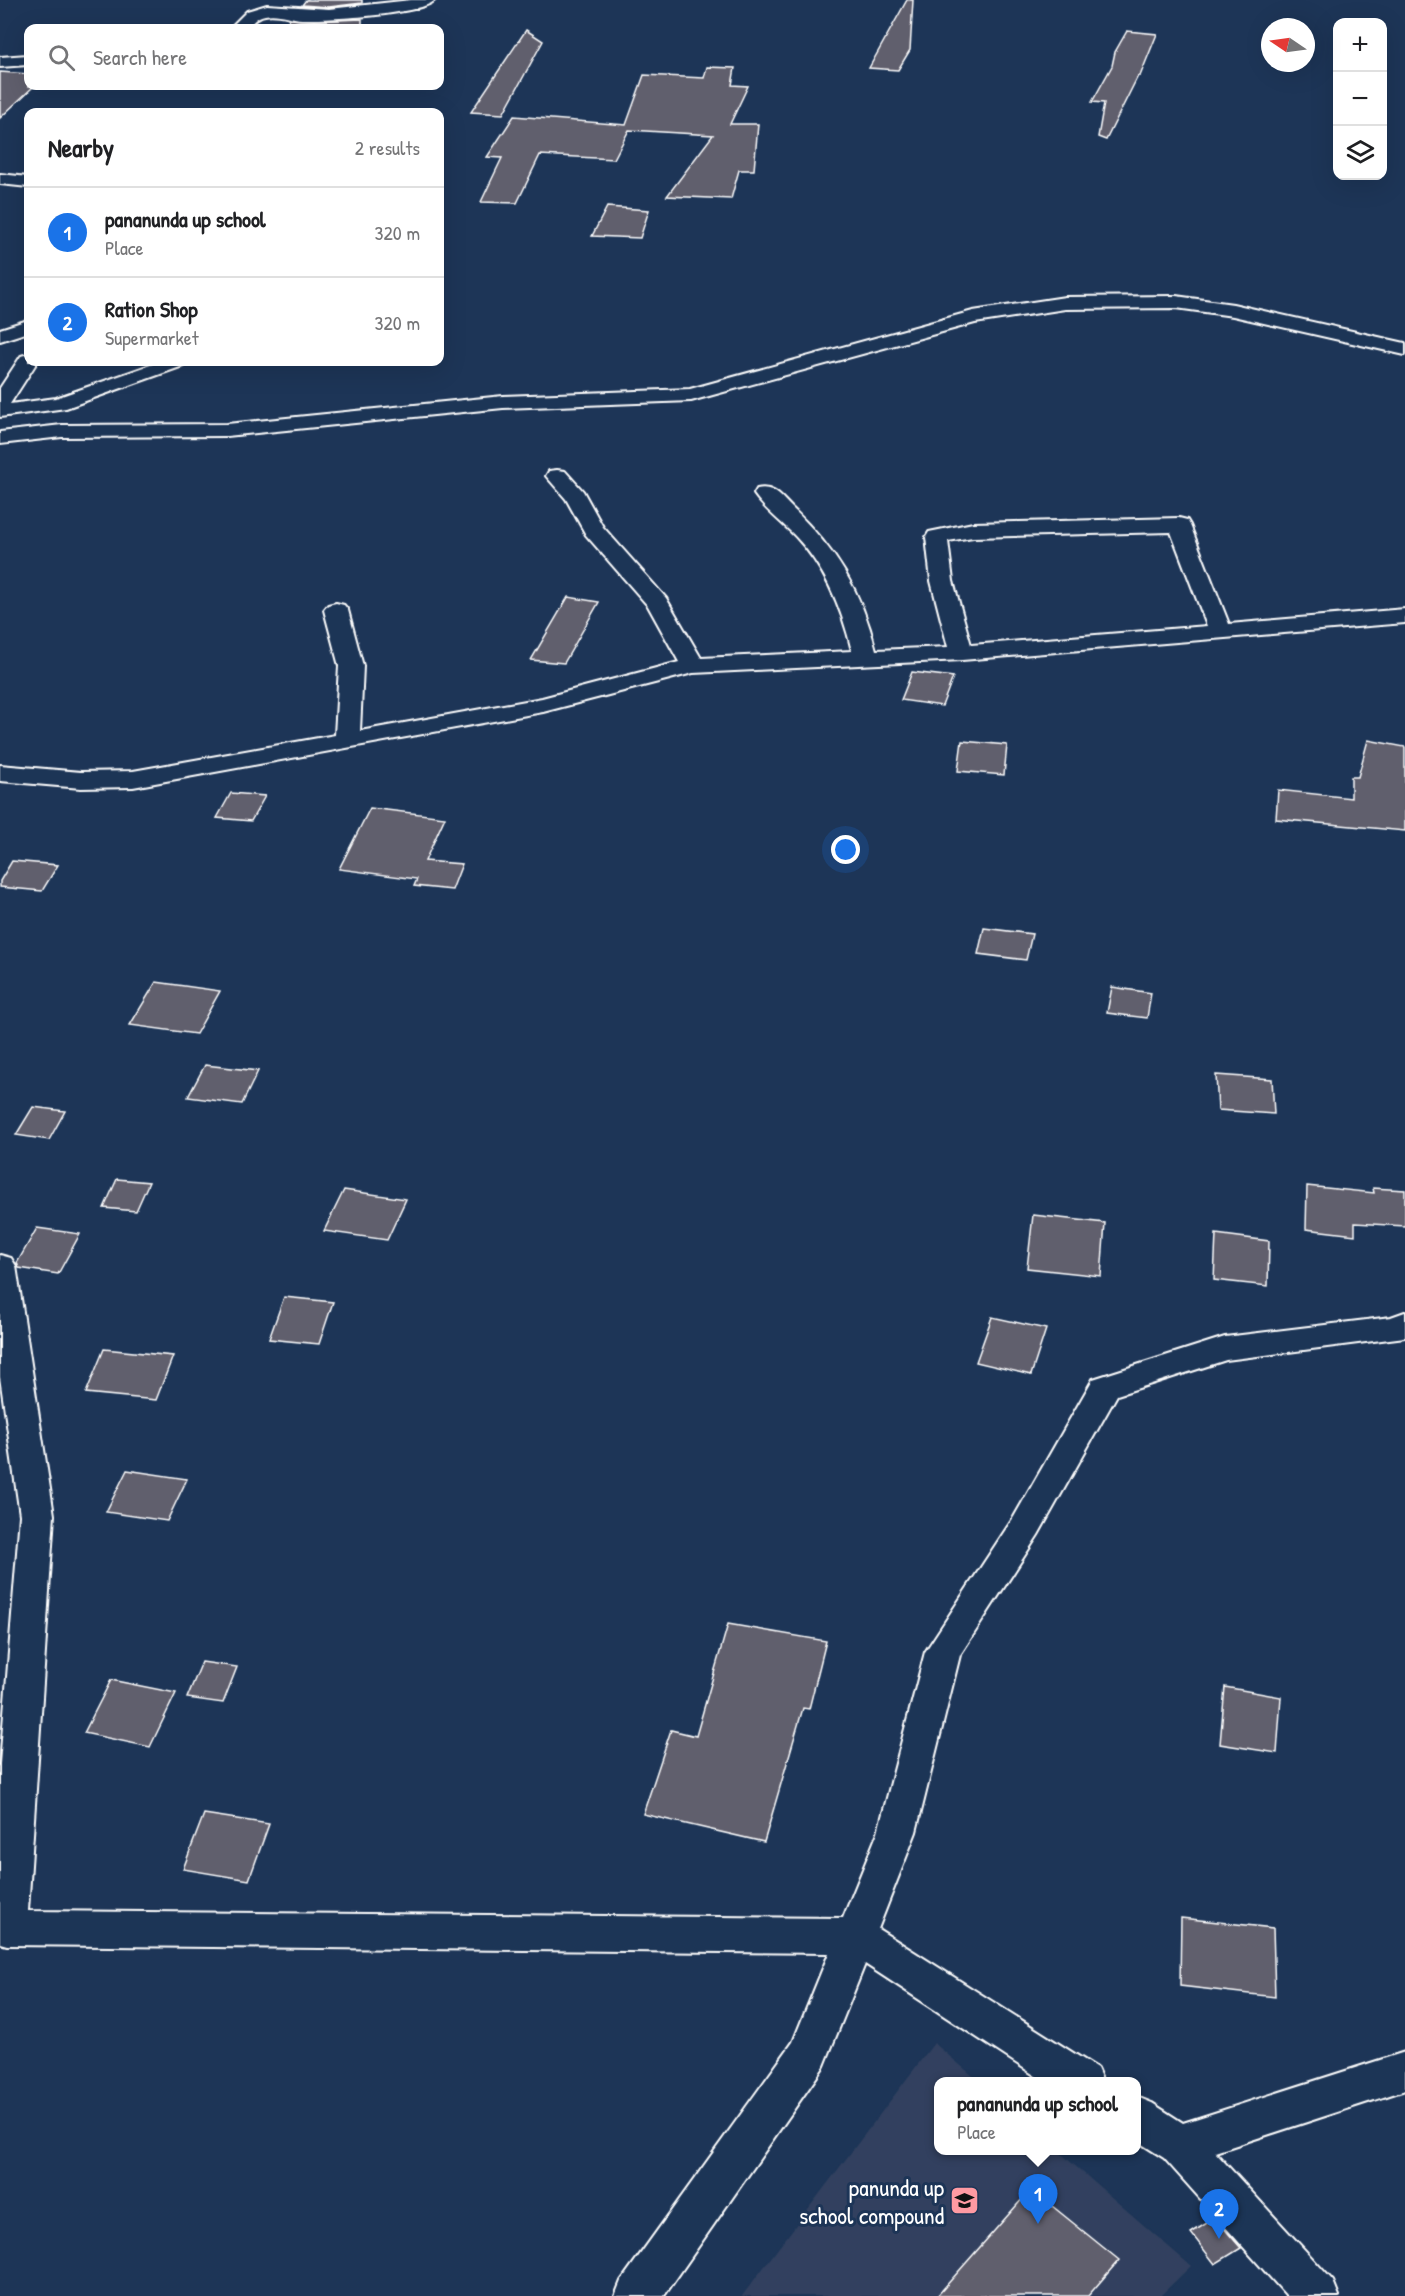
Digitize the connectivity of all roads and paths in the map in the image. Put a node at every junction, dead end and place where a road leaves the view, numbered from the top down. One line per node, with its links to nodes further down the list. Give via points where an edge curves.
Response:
1 (427, 0): 2 (street, via 369,10 301,14 281,9 255,13)
2 (243, 24)
3 (24, 60): 4 (street)
4 (0, 62)
5 (0, 179): 6 (street)
6 (24, 182)
7 (24, 327): 8 (street)
8 (0, 335)
9 (1405, 349): 14 (street, via 1233,310 1176,302 1065,303 973,317 691,395 503,402 227,430 62,431)
10 (24, 366): 12 (street)
11 (165, 366): 13 (street, via 59,404)
12 (0, 404)
13 (0, 411)
14 (0, 438)
15 (557, 476): 22 (street, via 575,496 594,530 658,603)
16 (765, 494): 21 (street, via 825,558 858,625)
17 (336, 610): 23 (street, via 351,666)
18 (1405, 616): 19 (street)
19 (1220, 630): 20 (street); 20 (street, via 1179,525 973,530 937,537 946,601)
20 (962, 653): 21 (street)
21 (866, 659): 22 (street)
22 (693, 666): 23 (street, via 543,705)
23 (347, 740): 24 (street, via 134,779 81,780)
24 (0, 773)
25 (0, 1266): 27 (street, via 37,1515)
26 (1405, 1323): 28 (street, via 1400,1327 1225,1349 1106,1387 1026,1526 943,1652 897,1833)
27 (7, 1846): 28 (street, via 7,1929)
28 (855, 1936): 30 (street); 33 (street, via 809,2053)
29 (1405, 2070): 32 (street)
30 (1074, 2077)
31 (1141, 2120): 32 (street)
32 (1179, 2144): 34 (street)
33 (637, 2296)
34 (1317, 2296)

